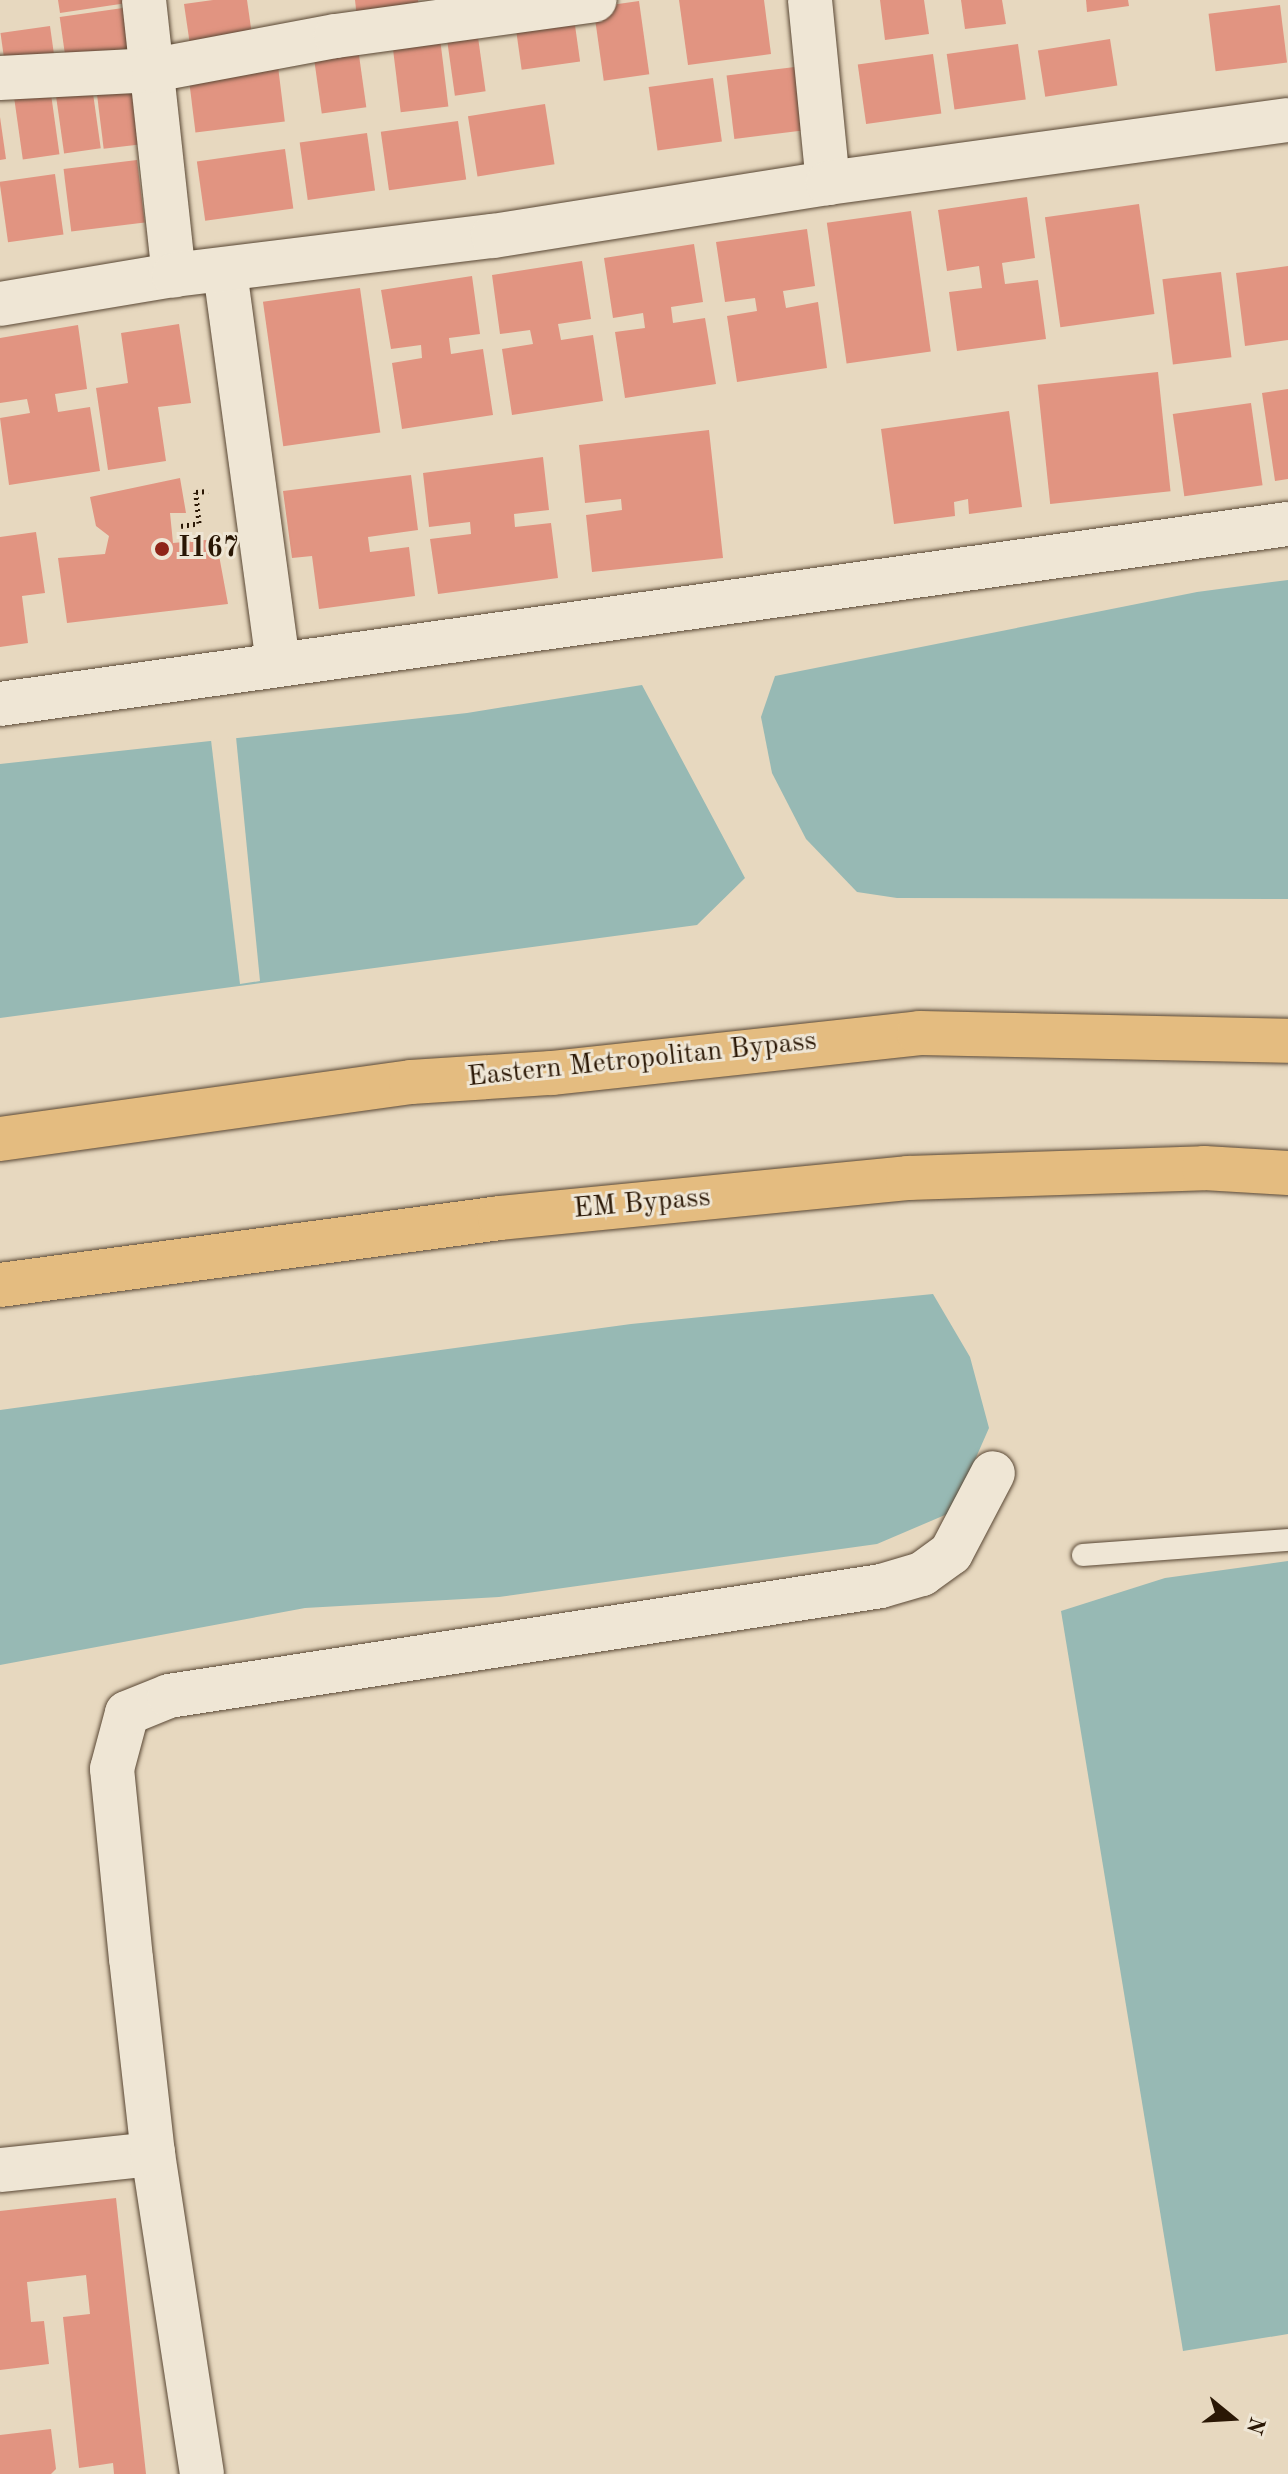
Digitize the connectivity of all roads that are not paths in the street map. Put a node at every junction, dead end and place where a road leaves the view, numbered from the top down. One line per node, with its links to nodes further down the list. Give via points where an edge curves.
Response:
1 (144, 0): 5 (street)
2 (595, 0): 4 (street)
3 (810, 0): 8 (street)
4 (334, 18): 5 (street)
5 (154, 70): 6 (street); 10 (street)
6 (0, 78)
7 (1288, 120): 8 (street)
8 (828, 183): 9 (street, via 493,236)
9 (225, 271): 10 (street); 13 (street)
10 (174, 275): 11 (street)
11 (0, 304)
12 (1288, 524): 13 (street)
13 (278, 664): 14 (street)
14 (0, 704)
15 (1288, 1041): 16 (main road, Eastern Metropolitan Bypass, via 919,1033 552,1073 411,1082)
16 (0, 1139)
17 (1288, 1173): 18 (main road, EM Bypass, via 1188,1168 908,1178 500,1218)
18 (0, 1285)
19 (993, 1473): 22 (street, via 951,1553 922,1574 881,1586 169,1696 127,1713 112,1769)
20 (1288, 1540): 21 (lane)
21 (1083, 1555)
22 (153, 2154): 23 (street); 24 (street)
23 (0, 2170)
24 (202, 2474)

